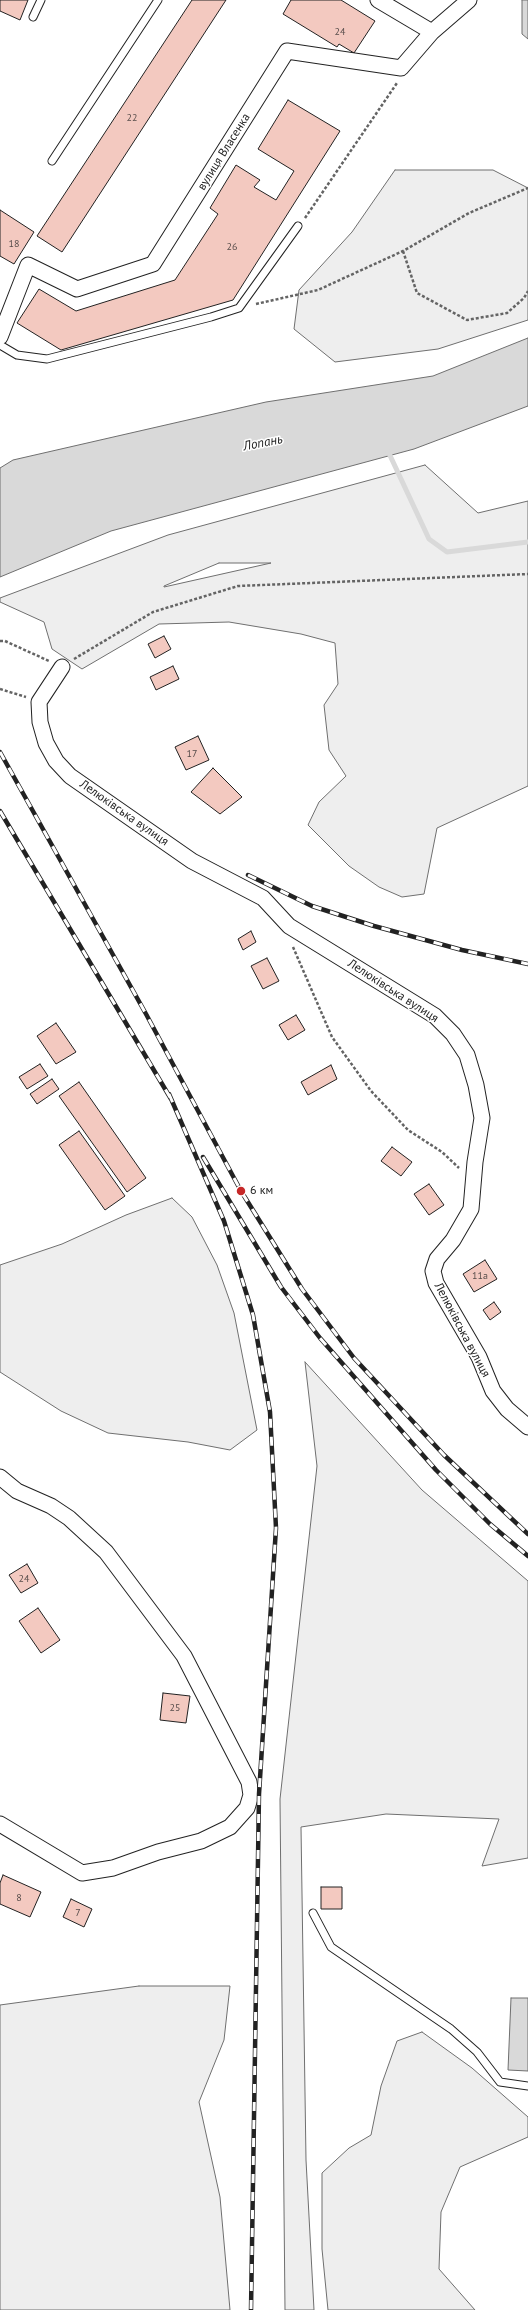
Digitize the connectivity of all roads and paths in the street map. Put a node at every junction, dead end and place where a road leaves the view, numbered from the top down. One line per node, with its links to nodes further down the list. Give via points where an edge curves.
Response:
1 (41, 0): 5 (lane)
2 (158, 0): 8 (lane)
3 (378, 0): 6 (street)
4 (469, 0): 6 (street)
5 (33, 17)
6 (432, 32): 15 (street, вулиця Власенка, via 401,68 287,51 153,264 77,288 28,265)
7 (402, 76): 11 (path)
8 (52, 161)
9 (528, 188): 12 (path, via 469,213)
10 (298, 226): 11 (lane)
11 (287, 243): 14 (lane)
12 (403, 251): 13 (path, via 417,293 466,320 507,313); 14 (path, via 318,290)
13 (528, 291)
14 (239, 308): 16 (lane, via 47,359 16,355)
15 (0, 337)
16 (0, 345)
17 (528, 574): 19 (path, via 238,586 153,612)
18 (0, 641): 19 (path, via 5,640)
19 (62, 667): 21 (street)
20 (0, 689): 21 (path)
21 (39, 702): 22 (street, Лелюківська вулиця, via 40,722 46,743 56,761 70,776 192,861 263,898)
22 (289, 926): 23 (path, via 293,951 332,1037 371,1091 408,1130 442,1152); 23 (street, Лелюківська вулиця, via 435,1016 453,1034 467,1055 482,1118 475,1162)
23 (475, 1184): 24 (street, Лелюківська вулиця, via 471,1209 453,1240 437,1259 433,1271 436,1283 479,1357 493,1391 507,1409)
24 (528, 1427)
25 (0, 1477): 26 (street)
26 (17, 1491): 27 (street); 28 (street, via 51,1506 69,1518 106,1552 184,1656 240,1763 249,1782 251,1796 247,1808 230,1827 201,1841 158,1852 113,1868 82,1873)
27 (0, 1494)
28 (0, 1824)
29 (313, 1913): 30 (lane, via 331,1947 451,2029 477,2052 500,2082)
30 (528, 2086)

